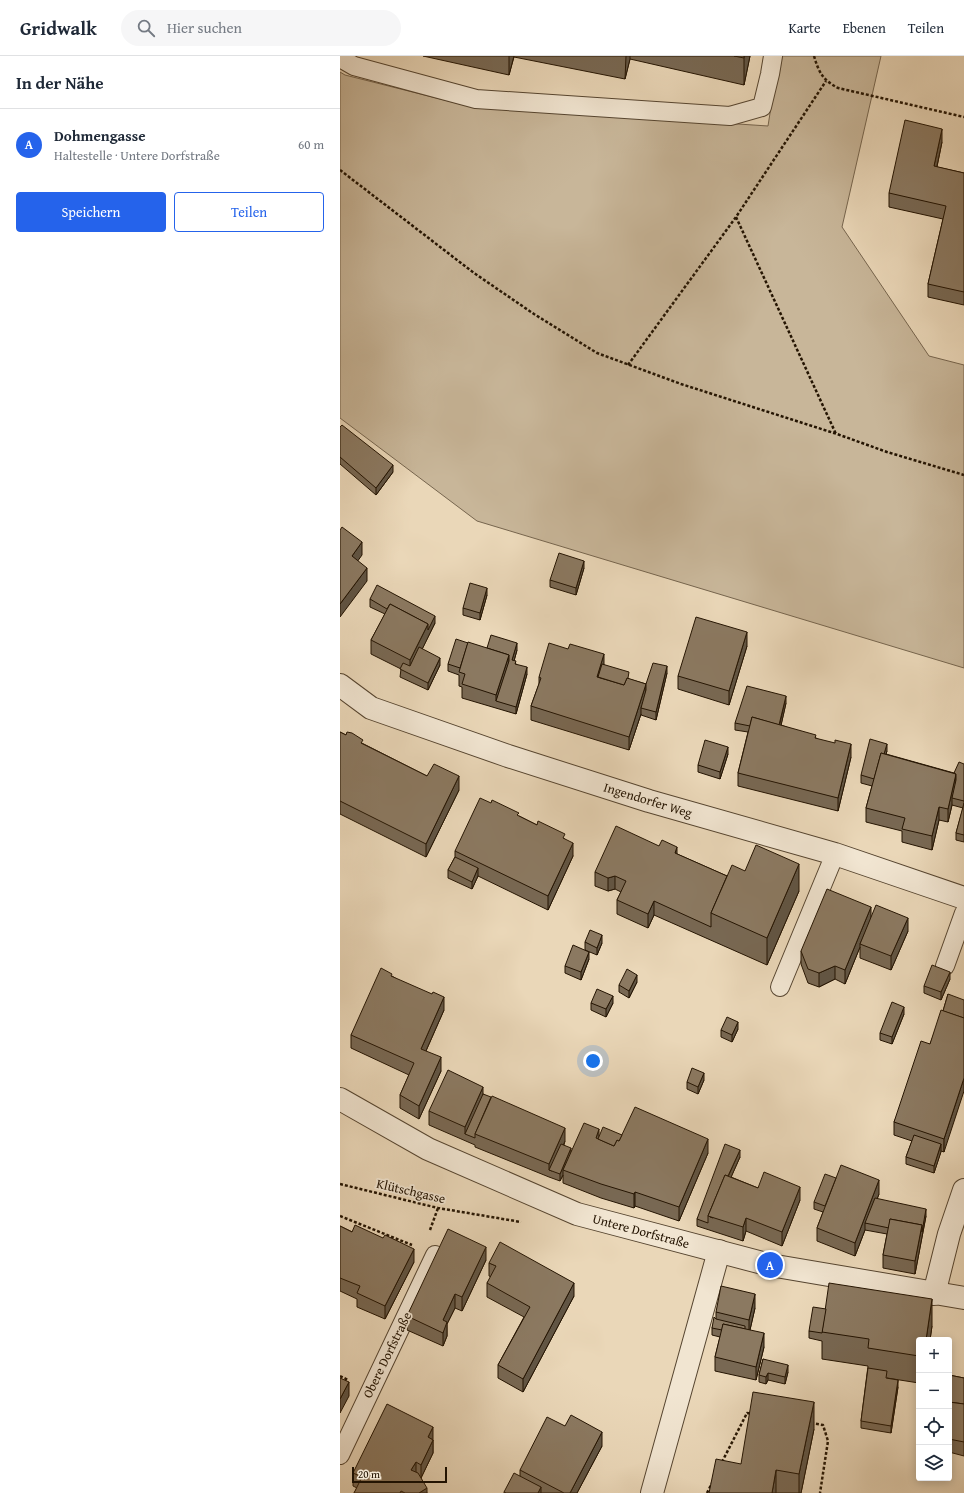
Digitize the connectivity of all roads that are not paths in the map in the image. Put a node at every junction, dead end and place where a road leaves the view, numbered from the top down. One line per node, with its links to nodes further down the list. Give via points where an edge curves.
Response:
1 (772, 56): 2 (lane, via 762,107 730,116 476,98 354,66)
2 (340, 58)
3 (340, 685): 4 (street, Ingendorfer Weg, via 371,708 508,756 649,801)
4 (835, 854): 5 (street, Ingendorfer Weg); 8 (lane)
5 (964, 898)
6 (964, 913): 7 (lane)
7 (945, 966)
8 (780, 987)
9 (340, 1099): 11 (street, Untere Dorfstraße, via 428,1149 577,1214)
10 (964, 1190): 13 (street, via 949,1234)
11 (719, 1251): 13 (street, Untere Dorfstraße, via 770,1265); 16 (street)
12 (435, 1255): 15 (lane, Obere Dorfstraße)
13 (934, 1294): 14 (street, Untere Dorfstraße)
14 (964, 1298)
15 (340, 1455)
16 (652, 1493)

